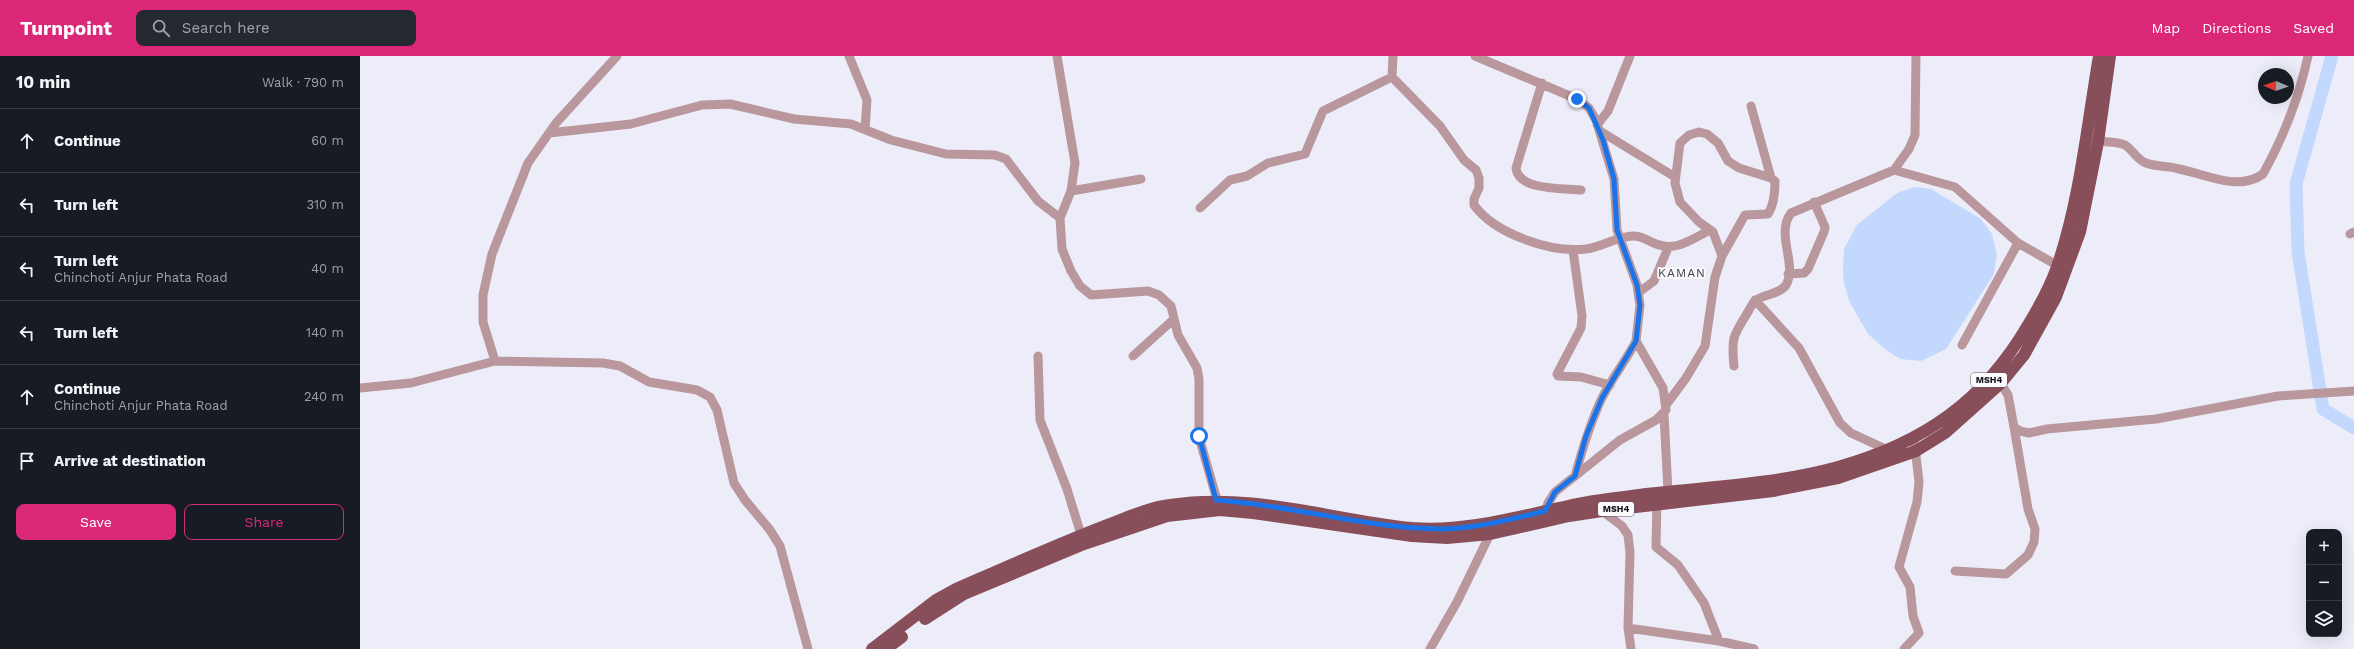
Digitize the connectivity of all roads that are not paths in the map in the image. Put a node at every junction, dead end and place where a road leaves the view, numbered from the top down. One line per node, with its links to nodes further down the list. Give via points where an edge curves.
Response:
1 (617, 56): 16 (street)
2 (849, 56): 15 (street, via 866,100)
3 (1057, 56): 23 (street, via 1074,148 1075,163)
4 (1393, 56): 11 (street)
5 (1475, 56): 12 (street)
6 (1630, 56): 14 (street)
7 (1916, 56): 19 (street, via 1915,135 1909,149)
8 (2099, 56): 17 (main road, MSH4)
9 (2110, 56): 18 (main road, MSH4)
10 (2308, 56): 18 (street, via 2298,94 2277,149 2259,177 2237,181 2213,179 2178,168 2148,164 2126,146)
11 (1392, 77): 26 (street, via 1323,111 1305,154 1268,163 1247,176 1230,180); 32 (street, via 1440,126 1464,160 1476,170 1479,188 1474,199 1478,210 1506,232 1524,240)
12 (1542, 83): 14 (street, via 1577,99 1589,108); 24 (street, via 1516,172 1520,177 1542,188)
13 (1751, 106): 22 (street)
14 (1599, 128): 21 (street); 29 (street, via 1614,179 1617,230)
15 (865, 129): 16 (street, via 852,124 794,119 730,104 702,105 631,124); 27 (street, via 891,140 946,154 995,155 1006,159 1038,201)
16 (549, 133): 43 (street, via 528,163 492,254 483,295 483,322)
17 (2084, 140): 18 (street); 34 (main road, MSH4)
18 (2098, 142): 34 (main road, MSH4, via 2080,232)
19 (1894, 170): 25 (street); 30 (street, via 1956,187)
20 (1141, 178): 23 (street)
21 (1676, 178): 22 (street, via 1680,143 1689,135 1698,132 1707,134 1718,143 1728,161 1739,168); 28 (street, via 1674,183 1680,202)
22 (1771, 178): 33 (street, via 1775,185 1768,214 1745,215)
23 (1071, 190): 27 (street)
24 (1581, 190)
25 (1814, 202): 35 (street, via 1788,217 1785,228); 35 (street, via 1824,232 1808,269 1804,273)
26 (1200, 208)
27 (1060, 218): 38 (street, via 1062,249 1070,271 1080,286 1091,295 1148,291 1159,295 1171,306)
28 (1710, 230): 31 (street); 33 (street)
29 (1621, 239): 31 (street, via 1641,237); 32 (street); 36 (street)
30 (2018, 243): 34 (street); 40 (street)
31 (1668, 248): 36 (street, via 1654,281)
32 (1573, 250): 46 (street, via 1582,316 1581,328 1557,374)
33 (1722, 256): 49 (street, via 1715,278 1705,346)
34 (2062, 268): 45 (main road, MSH4, via 2056,297 2024,354)
35 (1788, 274): 37 (street, via 1787,284 1781,290)
36 (1638, 293): 39 (street, via 1640,305)
37 (1755, 300): 44 (street, via 1734,335); 54 (street, via 1799,348 1840,423 1851,433)
38 (1174, 319): 42 (street); 57 (street, via 1178,336 1197,368 1200,379 1199,436)
39 (1636, 341): 46 (street); 49 (street, via 1662,388)
40 (1962, 345)
41 (1038, 356): 62 (street, via 1040,420)
42 (1133, 356)
43 (495, 361): 47 (street, via 410,383); 66 (street, via 603,362 620,366 650,382 697,390 710,397 717,410 734,483 780,546)
44 (1734, 366)
45 (1998, 379): 51 (street, via 2008,395); 52 (main road, MSH4, via 1936,426); 53 (main road, MSH4, via 1945,433)
46 (1610, 385): 55 (street, via 1586,436)
47 (360, 388)
48 (2354, 391): 51 (street, via 2288,394 2156,419 2047,429 2029,433 2020,432)
49 (1666, 405): 50 (street)
50 (1664, 414): 55 (street, via 1620,440); 56 (street)
51 (2014, 427): 63 (street, via 2028,508 2035,529 2031,550 2006,574)
52 (1914, 439): 53 (street); 54 (main road, MSH4)
53 (1916, 451): 54 (main road, MSH4); 72 (street, via 1919,482 1917,502 1899,567 1910,587 1913,616 1919,633)
54 (1892, 455): 56 (main road, MSH4, via 1797,476); 56 (main road, MSH4, via 1838,478 1795,487)
55 (1575, 476): 59 (street, via 1555,492)
56 (1660, 496): 58 (main road, MSH4); 59 (main road, MSH4, via 1597,500); 65 (street, via 1656,547 1678,565 1704,604)
57 (1218, 505): 60 (main road, MSH4, via 1251,502 1412,528 1445,529); 61 (main road, MSH4, via 1253,513 1412,536 1448,538); 62 (main road, MSH4)
58 (1602, 511): 59 (main road, MSH4); 64 (street, via 1622,526 1628,535)
59 (1544, 517): 60 (main road, MSH4); 61 (main road, MSH4)
60 (1495, 523): 61 (street)
61 (1490, 534): 69 (street, via 1457,602)
62 (1083, 539): 67 (main road, MSH4, via 956,589 936,600); 68 (main road, MSH4, via 964,594)
63 (1954, 571)
64 (1628, 628): 65 (street); 70 (street)
65 (1719, 641): 71 (street)
66 (808, 649)
67 (872, 649)
68 (886, 649)
69 (1430, 649)
70 (1631, 649)
71 (1754, 649)
72 (1904, 649)

